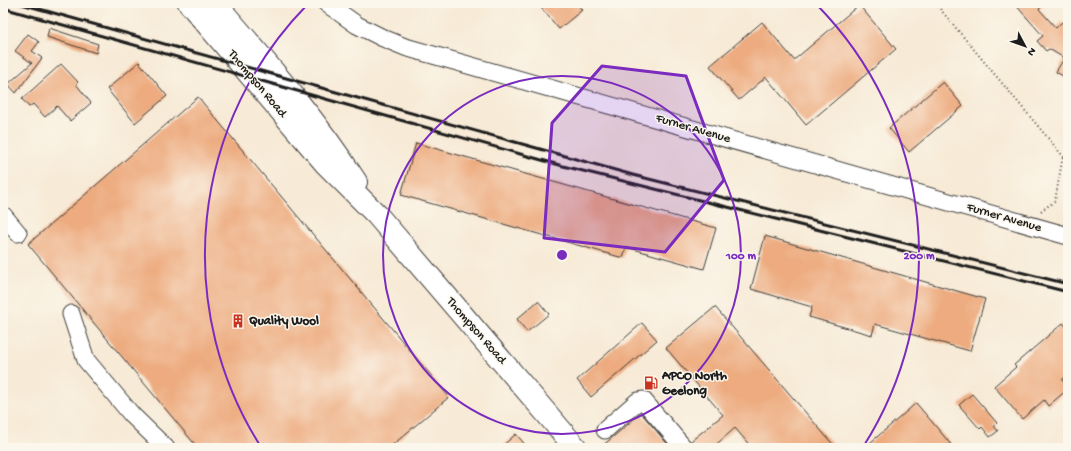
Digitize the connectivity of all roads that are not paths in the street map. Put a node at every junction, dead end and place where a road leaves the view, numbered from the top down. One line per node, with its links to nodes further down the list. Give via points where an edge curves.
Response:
1 (189, 3): 5 (main road, Thompson Road, via 325,163)
2 (215, 3): 5 (main road, Thompson Road, via 338,153)
3 (326, 3): 7 (street, Furner Avenue, via 357,24 405,47)
4 (3, 215): 6 (street)
5 (376, 215): 11 (main road, Thompson Road)
6 (18, 233)
7 (1068, 236)
8 (71, 314): 10 (street, via 86,360 132,415)
9 (605, 430): 12 (street, via 638,401 643,400)
10 (166, 448)
11 (576, 448)
12 (684, 448)

